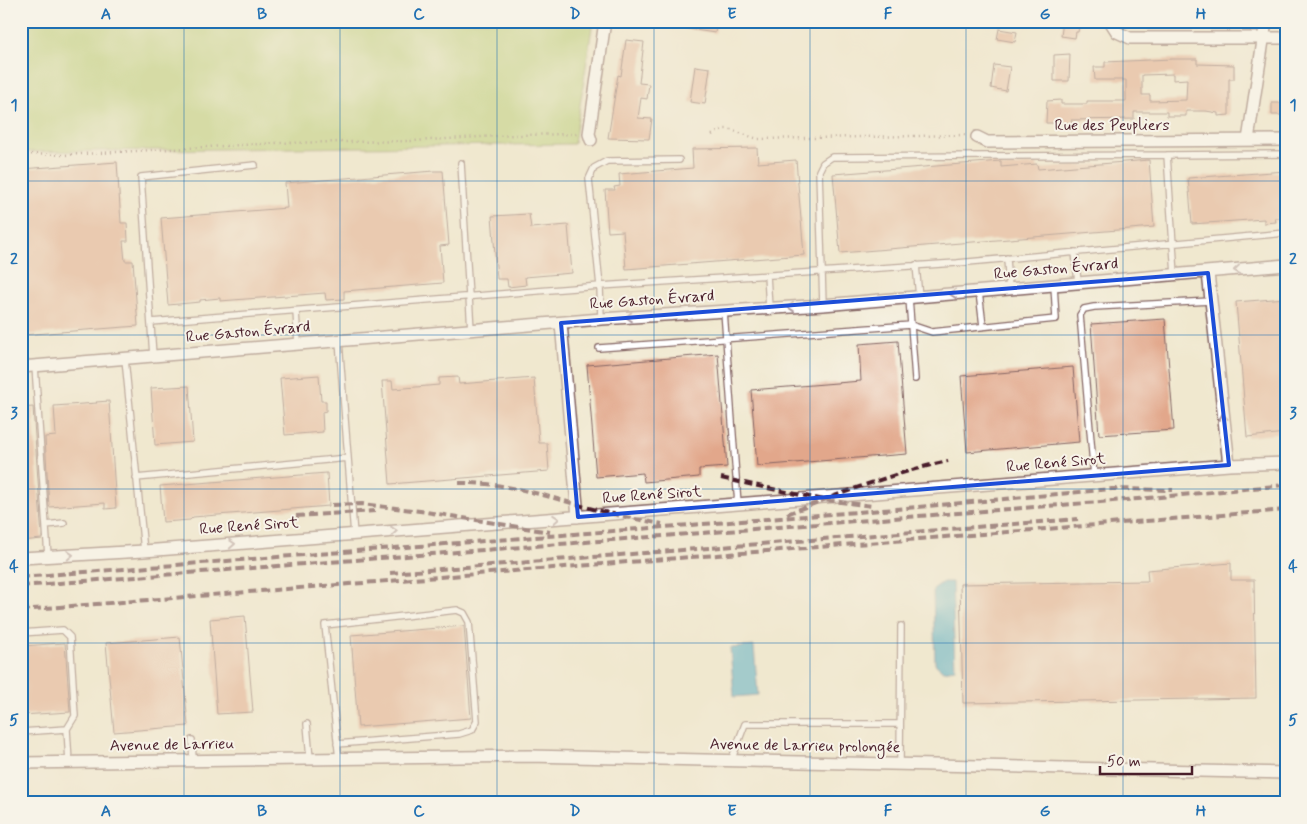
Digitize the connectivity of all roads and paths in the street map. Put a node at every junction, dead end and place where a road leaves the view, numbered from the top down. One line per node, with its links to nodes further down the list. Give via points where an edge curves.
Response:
1 (605, 21): 7 (street)
2 (1110, 21): 5 (street, via 1117,32 1130,38)
3 (1266, 21): 5 (street)
4 (1286, 38): 5 (street)
5 (1263, 39): 9 (street)
6 (712, 135): 8 (path, via 728,129 758,139 966,134)
7 (590, 137): 11 (path, via 514,135 64,155)
8 (977, 137): 9 (street, Rue des Peupliers, via 987,142)
9 (1248, 140): 10 (street, Rue des Peupliers)
10 (1286, 140)
11 (21, 154)
12 (1286, 154): 13 (lane)
13 (1167, 155): 18 (lane); 23 (lane, via 832,157 823,163 819,171)
14 (679, 160): 28 (lane, via 607,161 594,168 589,179)
15 (461, 163): 33 (lane)
16 (255, 165): 40 (lane, via 141,176)
17 (1286, 233): 18 (lane)
18 (1172, 244): 19 (lane); 26 (lane)
19 (1075, 252): 20 (lane); 27 (lane)
20 (1007, 258): 21 (lane); 30 (lane)
21 (916, 265): 23 (lane); 32 (lane)
22 (1286, 266): 24 (street, Rue Gaston Évrard, one-way to 24)
23 (823, 271): 25 (lane); 35 (lane)
24 (1208, 273): 26 (street, Rue Gaston Évrard); 34 (street)
25 (767, 275): 28 (lane); 36 (lane)
26 (1175, 276): 27 (street, Rue Gaston Évrard)
27 (1078, 284): 29 (street, Rue Gaston Évrard)
28 (600, 286): 33 (lane); 39 (lane)
29 (1054, 286): 30 (street, Rue Gaston Évrard); 43 (lane, via 1056,319)
30 (1009, 289): 31 (street, Rue Gaston Évrard)
31 (979, 292): 32 (street, Rue Gaston Évrard, one-way to 32); 43 (lane)
32 (914, 297): 35 (street, Rue Gaston Évrard); 42 (lane)
33 (469, 298): 37 (lane); 44 (lane)
34 (1211, 301): 56 (street, one-way to 34); 57 (lane, via 1094,307 1080,315)
35 (824, 305): 36 (street, Rue Gaston Évrard, one-way to 36)
36 (770, 308): 38 (street, Rue Gaston Évrard)
37 (296, 310): 40 (lane); 47 (lane)
38 (724, 311): 39 (street, Rue Gaston Évrard, one-way to 39); 45 (lane)
39 (601, 319): 41 (street, Rue Gaston Évrard)
40 (151, 322): 49 (lane)
41 (561, 323): 44 (street, Rue Gaston Évrard); 60 (street)
42 (911, 325): 43 (lane, via 932,332); 45 (lane); 53 (lane)
43 (982, 326)
44 (471, 330): 46 (street, Rue Gaston Évrard)
45 (726, 339): 48 (lane); 59 (lane)
46 (339, 341): 47 (street, Rue Gaston Évrard); 54 (lane)
47 (298, 344): 49 (street, Rue Gaston Évrard)
48 (599, 348)
49 (153, 356): 50 (street, Rue Gaston Évrard)
50 (125, 359): 51 (street, Rue Gaston Évrard); 58 (lane)
51 (35, 366): 52 (street, Rue Gaston Évrard); 62 (lane)
52 (21, 367)
53 (915, 379)
54 (348, 458): 58 (lane); 63 (lane)
55 (1286, 463): 56 (street, Rue René Sirot)
56 (1229, 465): 57 (street, Rue René Sirot)
57 (1094, 476): 59 (street, Rue René Sirot)
58 (136, 478): 64 (lane)
59 (738, 504): 60 (street, Rue René Sirot)
60 (578, 517): 63 (street, Rue René Sirot, one-way to 60)
61 (64, 523): 62 (lane)
62 (46, 525): 65 (lane)
63 (354, 535): 64 (street, Rue René Sirot, one-way to 63)
64 (144, 551): 65 (street, Rue René Sirot, one-way to 64)
65 (48, 556): 66 (street, Rue René Sirot)
66 (21, 558)
67 (901, 626): 70 (lane)
68 (21, 633): 71 (lane, via 63,630 70,637 74,716)
69 (307, 724): 75 (lane)
70 (900, 724): 79 (lane, via 746,724); 82 (lane)
71 (67, 729): 72 (lane); 80 (lane)
72 (21, 732)
73 (192, 740): 78 (lane)
74 (337, 744): 74 (lane, via 459,734 472,730 477,721 469,622 464,613 457,610 325,624); 77 (lane)
75 (310, 759): 76 (street, Avenue de Larrieu); 78 (street, Avenue de Larrieu)
76 (324, 759): 77 (street, Avenue de Larrieu prolongée)
77 (339, 759): 79 (street, Avenue de Larrieu prolongée, via 529,756)
78 (193, 761): 80 (street, Avenue de Larrieu)
79 (731, 761): 82 (street, Avenue de Larrieu prolongée)
80 (69, 762): 81 (street, Avenue de Larrieu)
81 (21, 763)
82 (900, 764): 83 (street, Avenue de Larrieu prolongée)
83 (1286, 773)

